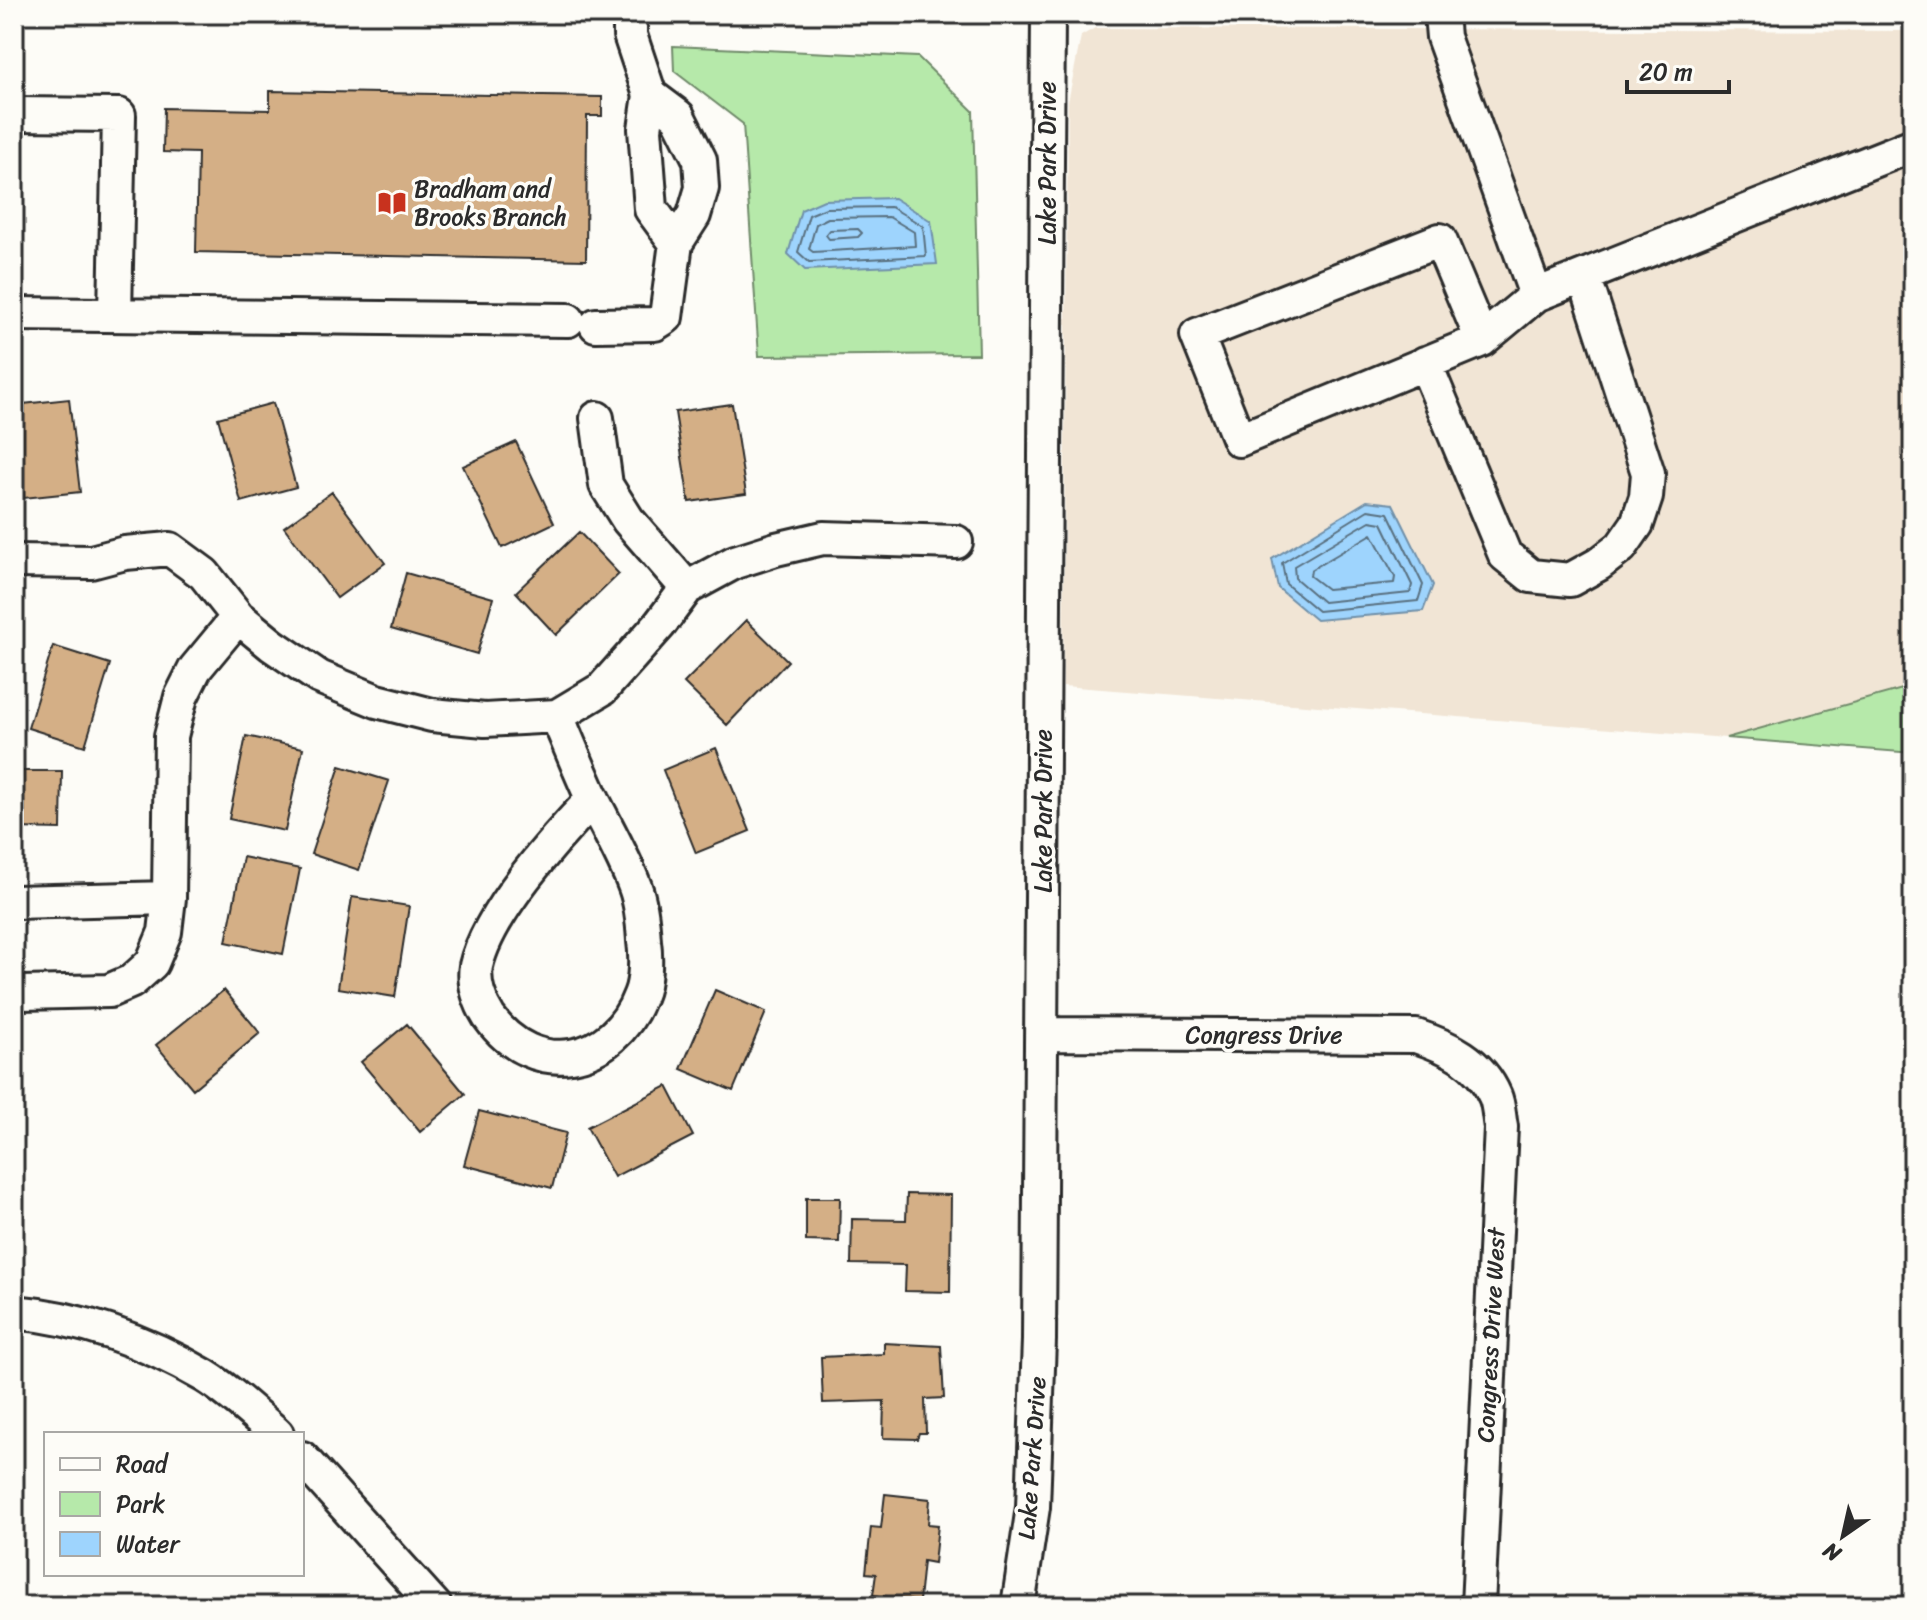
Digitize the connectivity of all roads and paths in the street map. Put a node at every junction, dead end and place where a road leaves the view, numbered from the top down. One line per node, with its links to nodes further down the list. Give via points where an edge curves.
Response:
1 (630, 14): 4 (street, via 630,35)
2 (1048, 14): 24 (street, Lake Park Drive)
3 (1441, 14): 9 (street, via 1443,37)
4 (650, 95): 7 (street, via 645,129 651,209); 7 (street, via 678,116 700,160 702,188 694,215)
5 (14, 114): 11 (street, via 119,115)
6 (1913, 145): 8 (street)
7 (676, 243): 11 (street, via 666,317 655,324)
8 (1584, 276): 9 (street); 13 (street, via 1648,473 1637,524 1621,547 1570,580 1531,576 1505,555)
9 (1536, 295): 12 (street)
10 (14, 314): 11 (street)
11 (115, 315)
12 (1482, 340): 13 (street); 13 (street, via 1440,240 1197,335 1239,440)
13 (1425, 363)
14 (597, 418): 17 (street, via 606,485 628,520)
15 (956, 542): 17 (street, via 823,538 735,562)
16 (14, 561): 18 (street, via 91,562 170,549 204,574)
17 (687, 588): 19 (street, via 602,689)
18 (238, 617): 19 (street, via 319,677 377,701 432,715 485,720); 21 (street, via 195,669 171,736)
19 (557, 716): 20 (street)
20 (593, 799): 20 (street, via 636,888 645,943 642,993 604,1044 578,1056 547,1056 518,1046 498,1029 480,1004 475,969 487,934 551,842)
21 (169, 898): 22 (street); 23 (street, via 165,932 152,963 132,981 109,991)
22 (14, 902)
23 (14, 990)
24 (1041, 1034): 25 (street, Congress Drive, via 1416,1036 1449,1046); 30 (street, Lake Park Drive, via 1033,1507)
25 (1478, 1069): 31 (street, Congress Drive West, via 1496,1097 1501,1127)
26 (14, 1312): 27 (street, via 48,1315 157,1351 207,1378)
27 (274, 1432)
28 (304, 1460): 29 (street)
29 (435, 1606)
30 (1018, 1606)
31 (1478, 1606)

